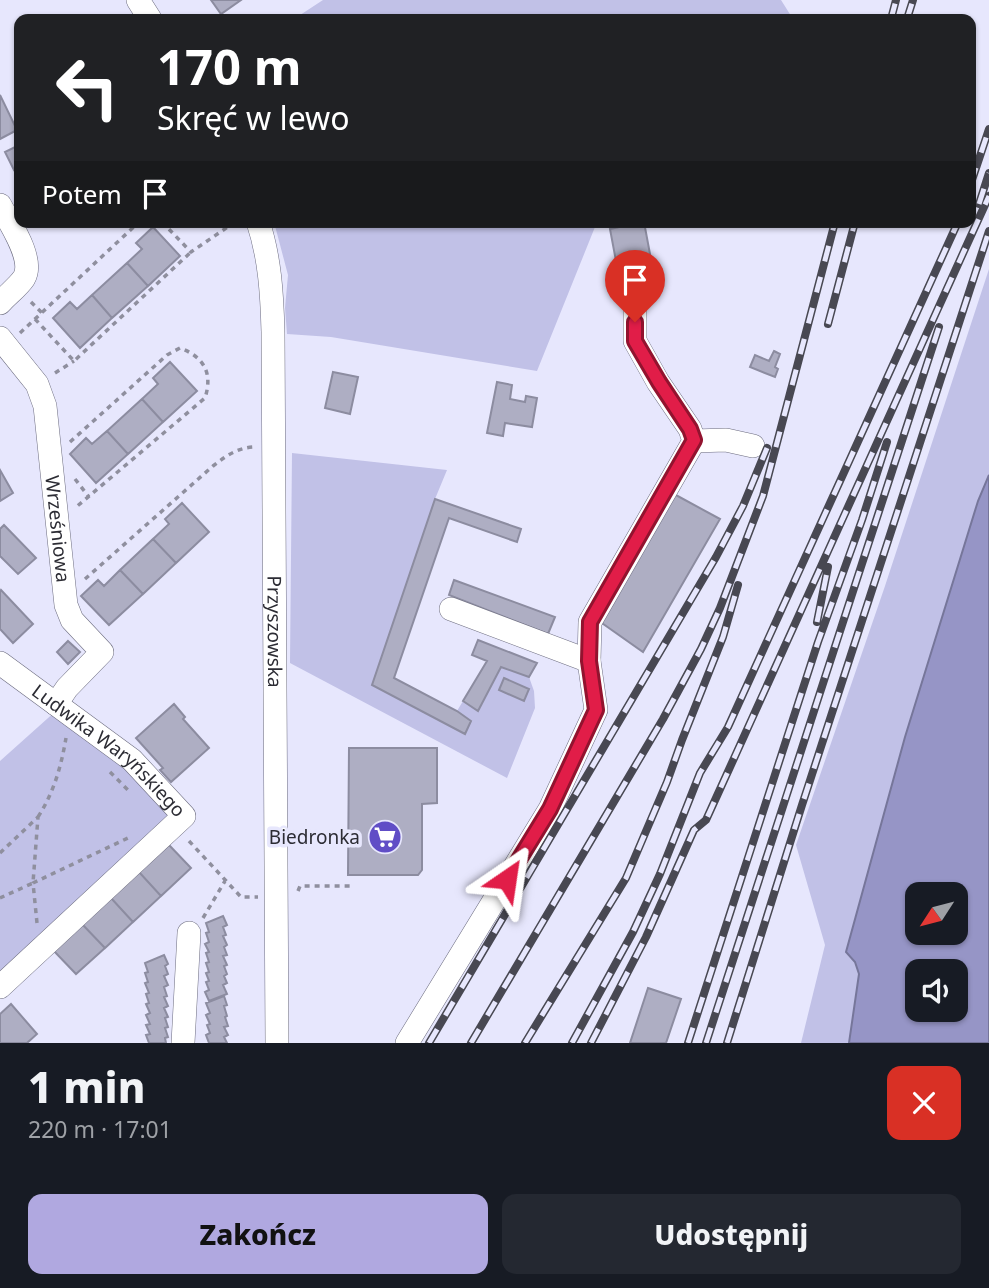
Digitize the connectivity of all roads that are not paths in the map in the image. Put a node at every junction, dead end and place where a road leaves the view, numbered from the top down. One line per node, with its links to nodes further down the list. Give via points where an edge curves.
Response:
1 (0, 205): 4 (street, via 27,264 25,277)
2 (260, 228): 15 (street, Przyszowska, via 272,309)
3 (635, 283): 6 (street, via 635,341)
4 (0, 303)
5 (3, 342): 11 (street, Wrześniowa, via 37,384 45,406 66,606 72,620 102,652)
6 (694, 440): 7 (street); 9 (street, via 590,622)
7 (753, 446)
8 (451, 609): 9 (street)
9 (589, 661): 16 (street, via 596,710 550,809)
10 (0, 663): 11 (street, Ludwika Waryńskiego)
11 (55, 704): 13 (street, Ludwika Waryńskiego, via 132,760 184,816)
12 (189, 933): 14 (street)
13 (0, 987)
14 (183, 1043)
15 (277, 1043)
16 (407, 1043)

